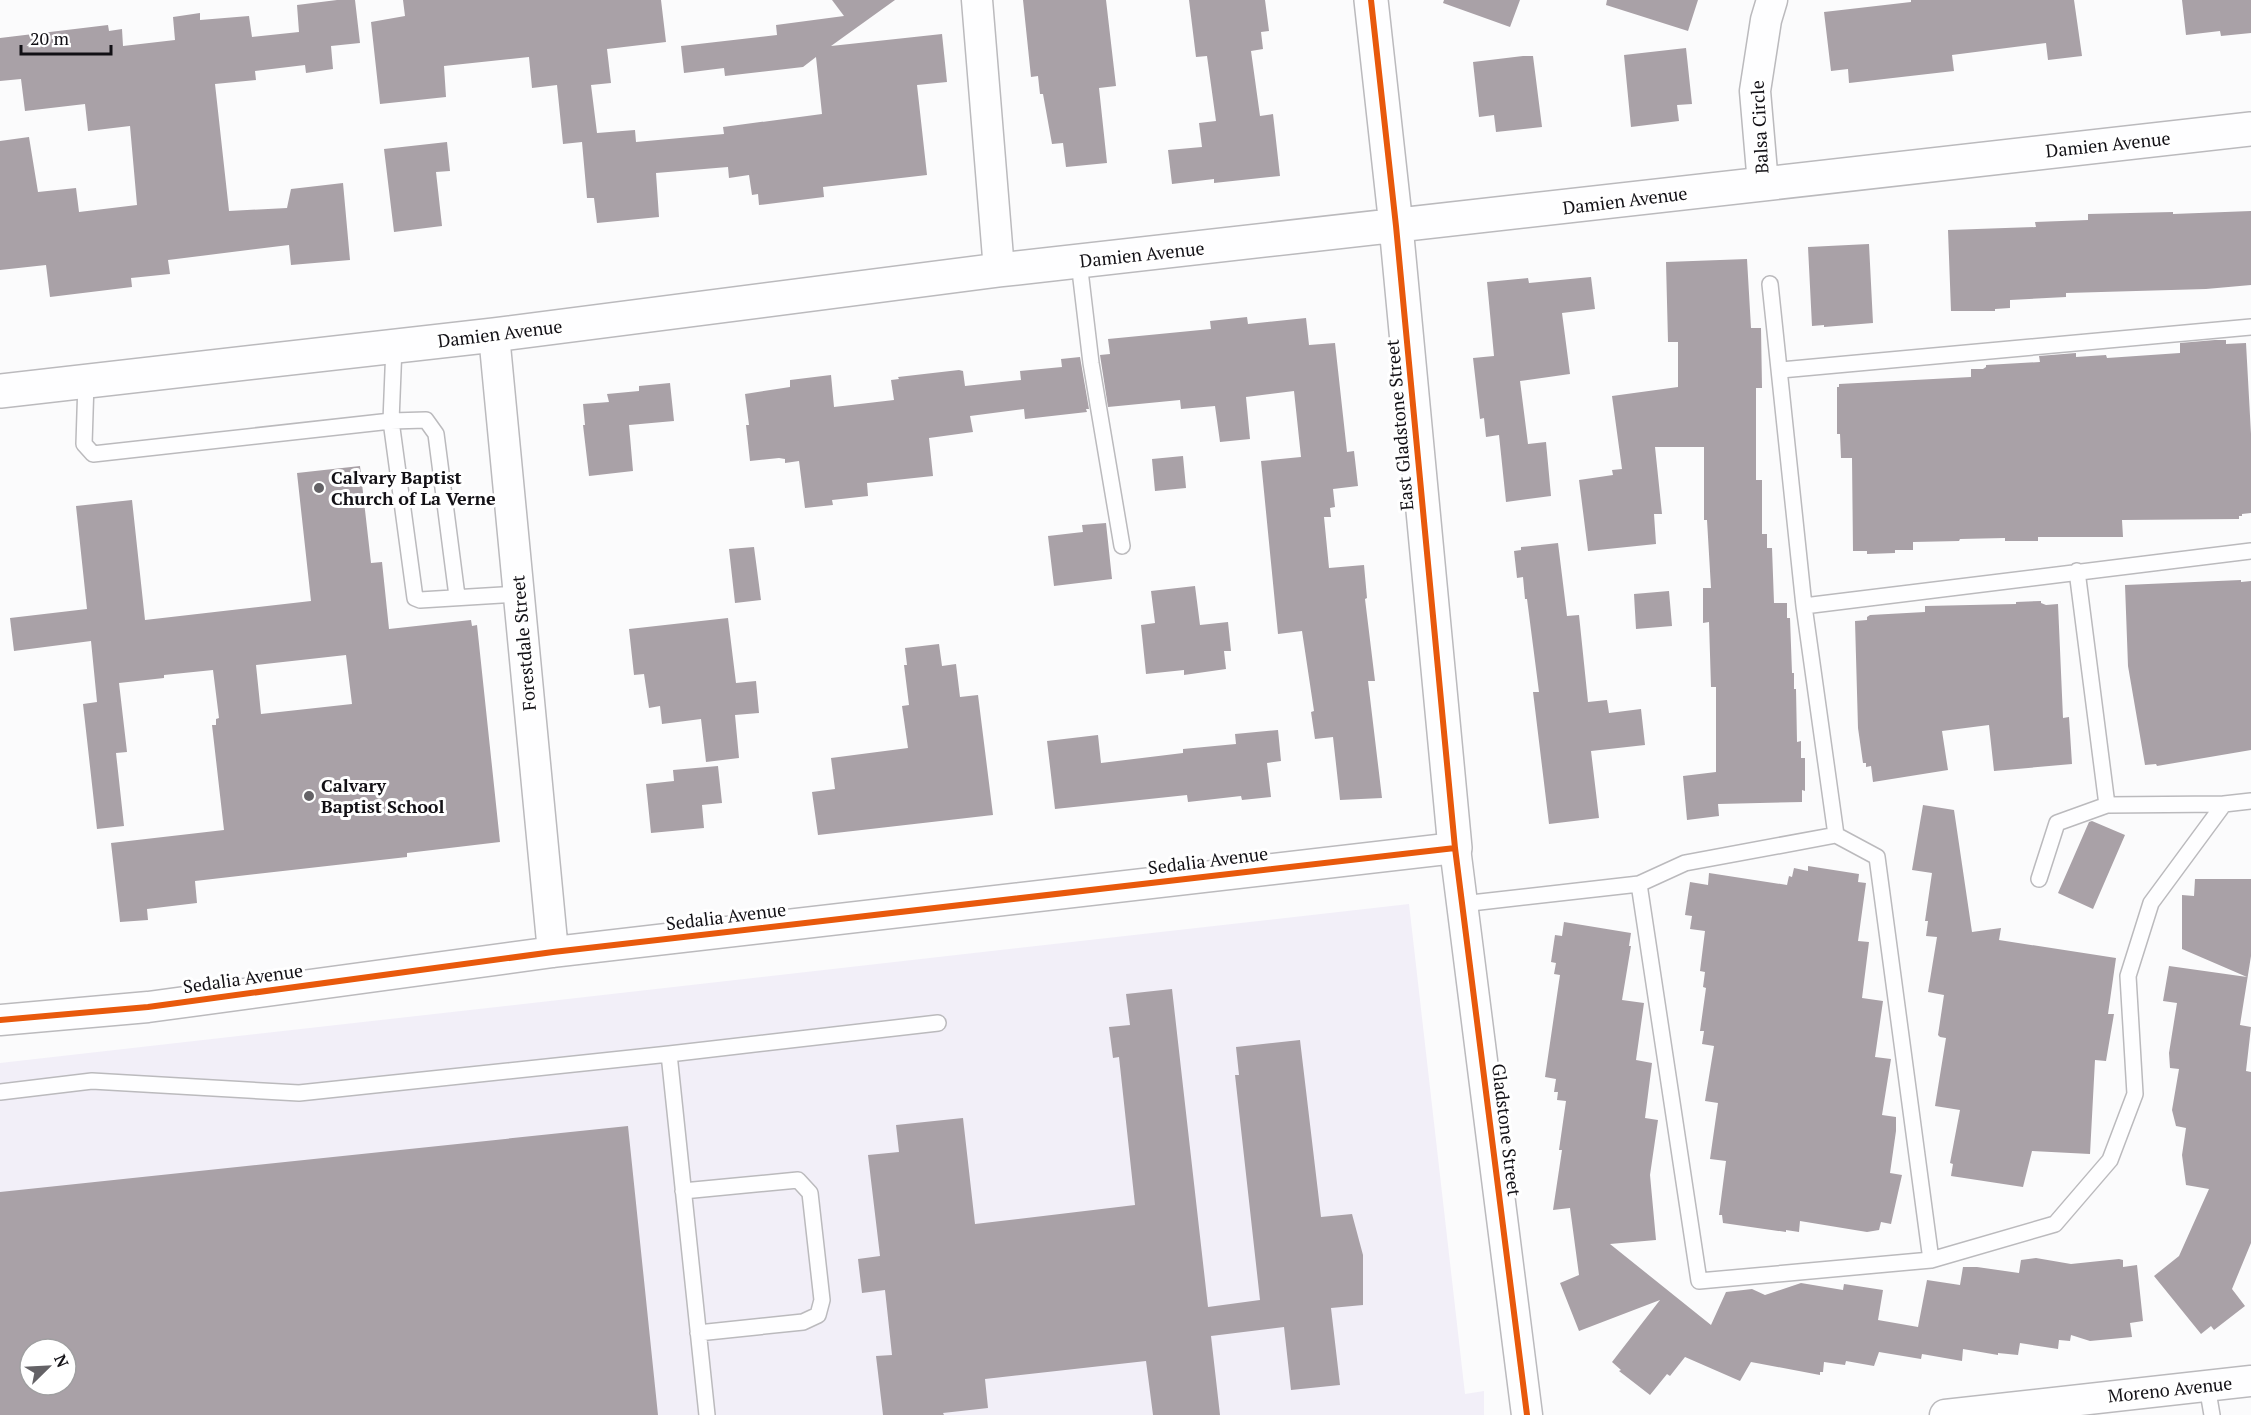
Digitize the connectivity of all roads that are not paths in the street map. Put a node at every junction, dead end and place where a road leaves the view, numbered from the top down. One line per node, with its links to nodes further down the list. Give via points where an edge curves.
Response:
1 (977, 0): 8 (street)
2 (1371, 0): 6 (main road, East Gladstone Street)
3 (1772, 0): 5 (street, Balsa Circle, via 1755,91)
4 (2251, 129): 5 (main road, Damien Avenue)
5 (1763, 184): 6 (main road, Damien Avenue)
6 (1396, 226): 7 (main road, Damien Avenue); 27 (main road, East Gladstone Street)
7 (1079, 261): 8 (main road, Damien Avenue); 17 (lane, via 1091,363)
8 (999, 270): 11 (main road, Damien Avenue)
9 (1770, 285): 13 (lane)
10 (2251, 327): 13 (lane)
11 (494, 335): 12 (main road, Damien Avenue); 20 (street, Forestdale Street)
12 (394, 346): 14 (main road, Damien Avenue); 16 (lane)
13 (1781, 370): 22 (lane)
14 (86, 382): 15 (main road, Damien Avenue); 16 (lane, via 84,444 93,454)
15 (0, 391)
16 (391, 421): 21 (lane, via 426,420 436,434); 21 (lane, via 416,598)
17 (1122, 546)
18 (2251, 551): 19 (lane)
19 (2078, 571): 22 (lane); 25 (lane)
20 (519, 594): 21 (lane); 31 (street, Forestdale Street)
21 (457, 596)
22 (1804, 606): 26 (lane)
23 (2251, 801): 24 (lane)
24 (2224, 804): 25 (lane); 37 (lane, via 2151,903 2128,976 2135,1094 2110,1160 2055,1224)
25 (2107, 805): 28 (lane, via 2057,823)
26 (1836, 835): 29 (lane, via 1685,863); 37 (lane, via 1877,856)
27 (1455, 848): 30 (street, Gladstone Street); 31 (street, Sedalia Avenue)
28 (2039, 879)
29 (1639, 884): 30 (lane); 37 (lane, via 1699,1281)
30 (1462, 904): 42 (street, Gladstone Street)
31 (553, 952): 32 (street, Sedalia Avenue, via 148,1007)
32 (0, 1020)
33 (938, 1023): 34 (lane)
34 (669, 1054): 35 (lane, via 299,1093 92,1081); 36 (lane)
35 (0, 1092)
36 (683, 1191): 38 (lane); 38 (lane, via 798,1180 810,1193 821,1288 818,1315 803,1322)
37 (1931, 1260)
38 (698, 1333): 41 (lane)
39 (2251, 1381): 40 (street, Moreno Avenue)
40 (2207, 1386): 43 (street, Moreno Avenue); 44 (lane)
41 (707, 1415)
42 (1527, 1415)
43 (1945, 1415)
44 (2212, 1415)

